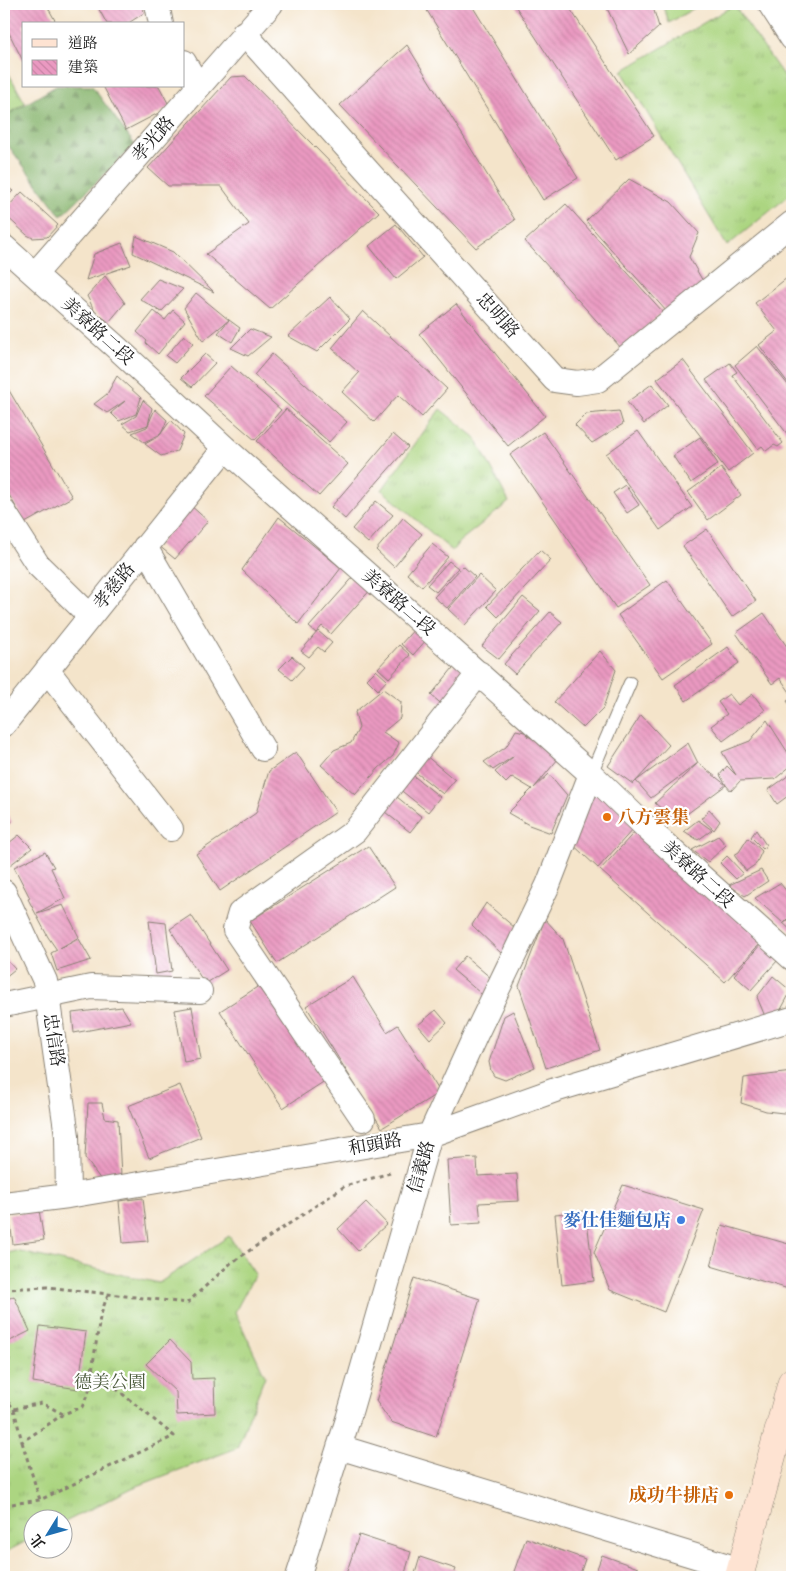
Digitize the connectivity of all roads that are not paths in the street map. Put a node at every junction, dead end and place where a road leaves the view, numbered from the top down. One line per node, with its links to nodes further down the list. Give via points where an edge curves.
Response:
1 (157, 4): 4 (street)
2 (271, 4): 5 (street, 孝光路)
3 (770, 4): 6 (street)
4 (161, 22)
5 (244, 33): 8 (street, 孝光路); 9 (street, 忠明路, via 555,380 576,383 598,380)
6 (792, 38)
7 (185, 64): 8 (street)
8 (198, 86): 11 (street, 孝光路)
9 (792, 223)
10 (4, 247): 11 (street, 美寮路二段)
11 (35, 274): 12 (street, 美寮路二段)
12 (224, 448): 14 (street, 孝慈路); 17 (street, 美寮路二段)
13 (4, 512): 15 (street, via 38,565)
14 (145, 547): 15 (street, 孝慈路); 20 (street)
15 (90, 616): 16 (street, 孝慈路)
16 (47, 670): 19 (street, 孝慈路); 22 (street)
17 (479, 673): 21 (street, 美寮路二段); 29 (street, via 355,831 240,913 235,930)
18 (630, 683): 21 (lane)
19 (4, 724)
20 (262, 749)
21 (591, 774): 24 (street, 美寮路二段); 30 (street, 信義路, via 548,885)
22 (170, 829)
23 (4, 892): 26 (street, 忠信路, via 44,981)
24 (792, 958)
25 (200, 991): 26 (street, via 91,987)
26 (47, 996): 27 (street); 31 (street, 忠信路, via 67,1136)
27 (4, 1005)
28 (792, 1019): 30 (street, 和頭路, via 558,1088)
29 (363, 1119)
30 (430, 1135): 31 (street, 和頭路); 34 (street, 信義路)
31 (68, 1196): 32 (street, 和頭路)
32 (4, 1204)
33 (792, 1382): 35 (street)
34 (339, 1447): 35 (street); 36 (street, 信義路)
35 (740, 1574)
36 (298, 1577)

